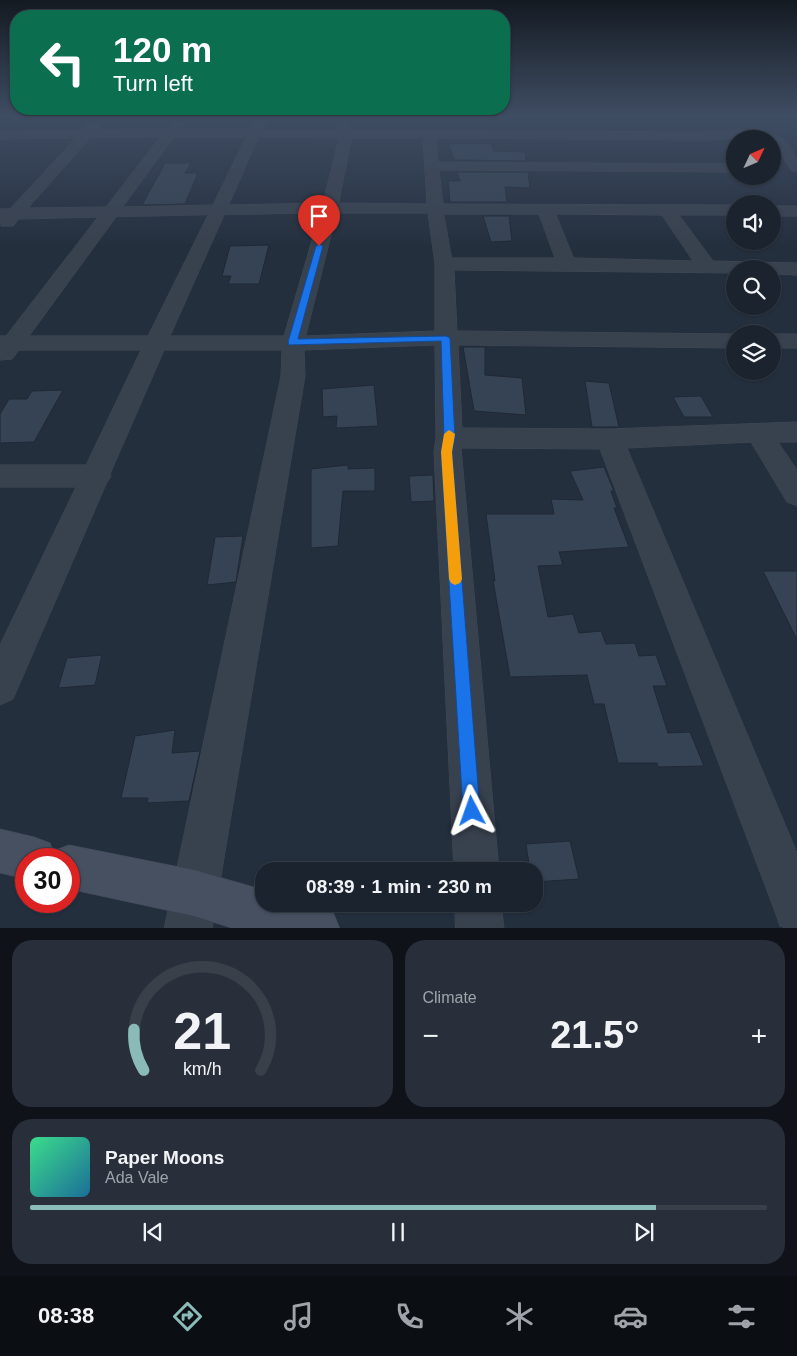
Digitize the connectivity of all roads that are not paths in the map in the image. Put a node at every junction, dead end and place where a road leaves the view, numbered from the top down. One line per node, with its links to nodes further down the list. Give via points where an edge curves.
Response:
1 (60, 160): 23 (street)
2 (151, 160): 22 (street)
3 (242, 160): 17 (street)
4 (338, 160): 14 (street)
5 (432, 160): 7 (street)
6 (624, 160): 10 (street)
7 (433, 166): 10 (street); 15 (street)
8 (693, 168): 9 (street); 10 (street); 11 (street)
9 (726, 168)
10 (631, 169)
11 (704, 182)
12 (715, 196): 13 (street)
13 (726, 206)
14 (330, 208): 15 (street); 17 (street); 33 (street)
15 (435, 208): 16 (street); 25 (street)
16 (545, 208): 18 (street); 26 (street)
17 (219, 210): 22 (street); 34 (street)
18 (667, 210): 19 (street); 27 (street)
19 (726, 210)
20 (781, 211): 21 (street)
21 (797, 211)
22 (112, 212): 23 (street); 35 (street)
23 (8, 214): 24 (street)
24 (0, 227)
25 (444, 264): 26 (street); 29 (street)
26 (567, 264): 27 (street)
27 (707, 267): 28 (street)
28 (797, 269)
29 (446, 338): 30 (street); 33 (street); 38 (street)
30 (726, 341)
31 (781, 341): 32 (street)
32 (797, 341)
33 (293, 342): 34 (street); 49 (street, via 294,376)
34 (155, 344): 35 (street); 41 (street)
35 (4, 349)
36 (758, 432): 37 (street); 39 (street); 42 (street)
37 (797, 432)
38 (449, 438): 39 (street); 46 (street, via 446,452)
39 (610, 439): 48 (street)
40 (0, 476): 41 (street)
41 (96, 476): 43 (street)
42 (797, 494)
43 (0, 686)
44 (0, 851): 45 (street)
45 (15, 855)
46 (475, 862)
47 (80, 870): 49 (street)
48 (797, 909)
49 (191, 911): 51 (street)
50 (479, 912): 52 (street)
51 (316, 928)
52 (480, 928)

